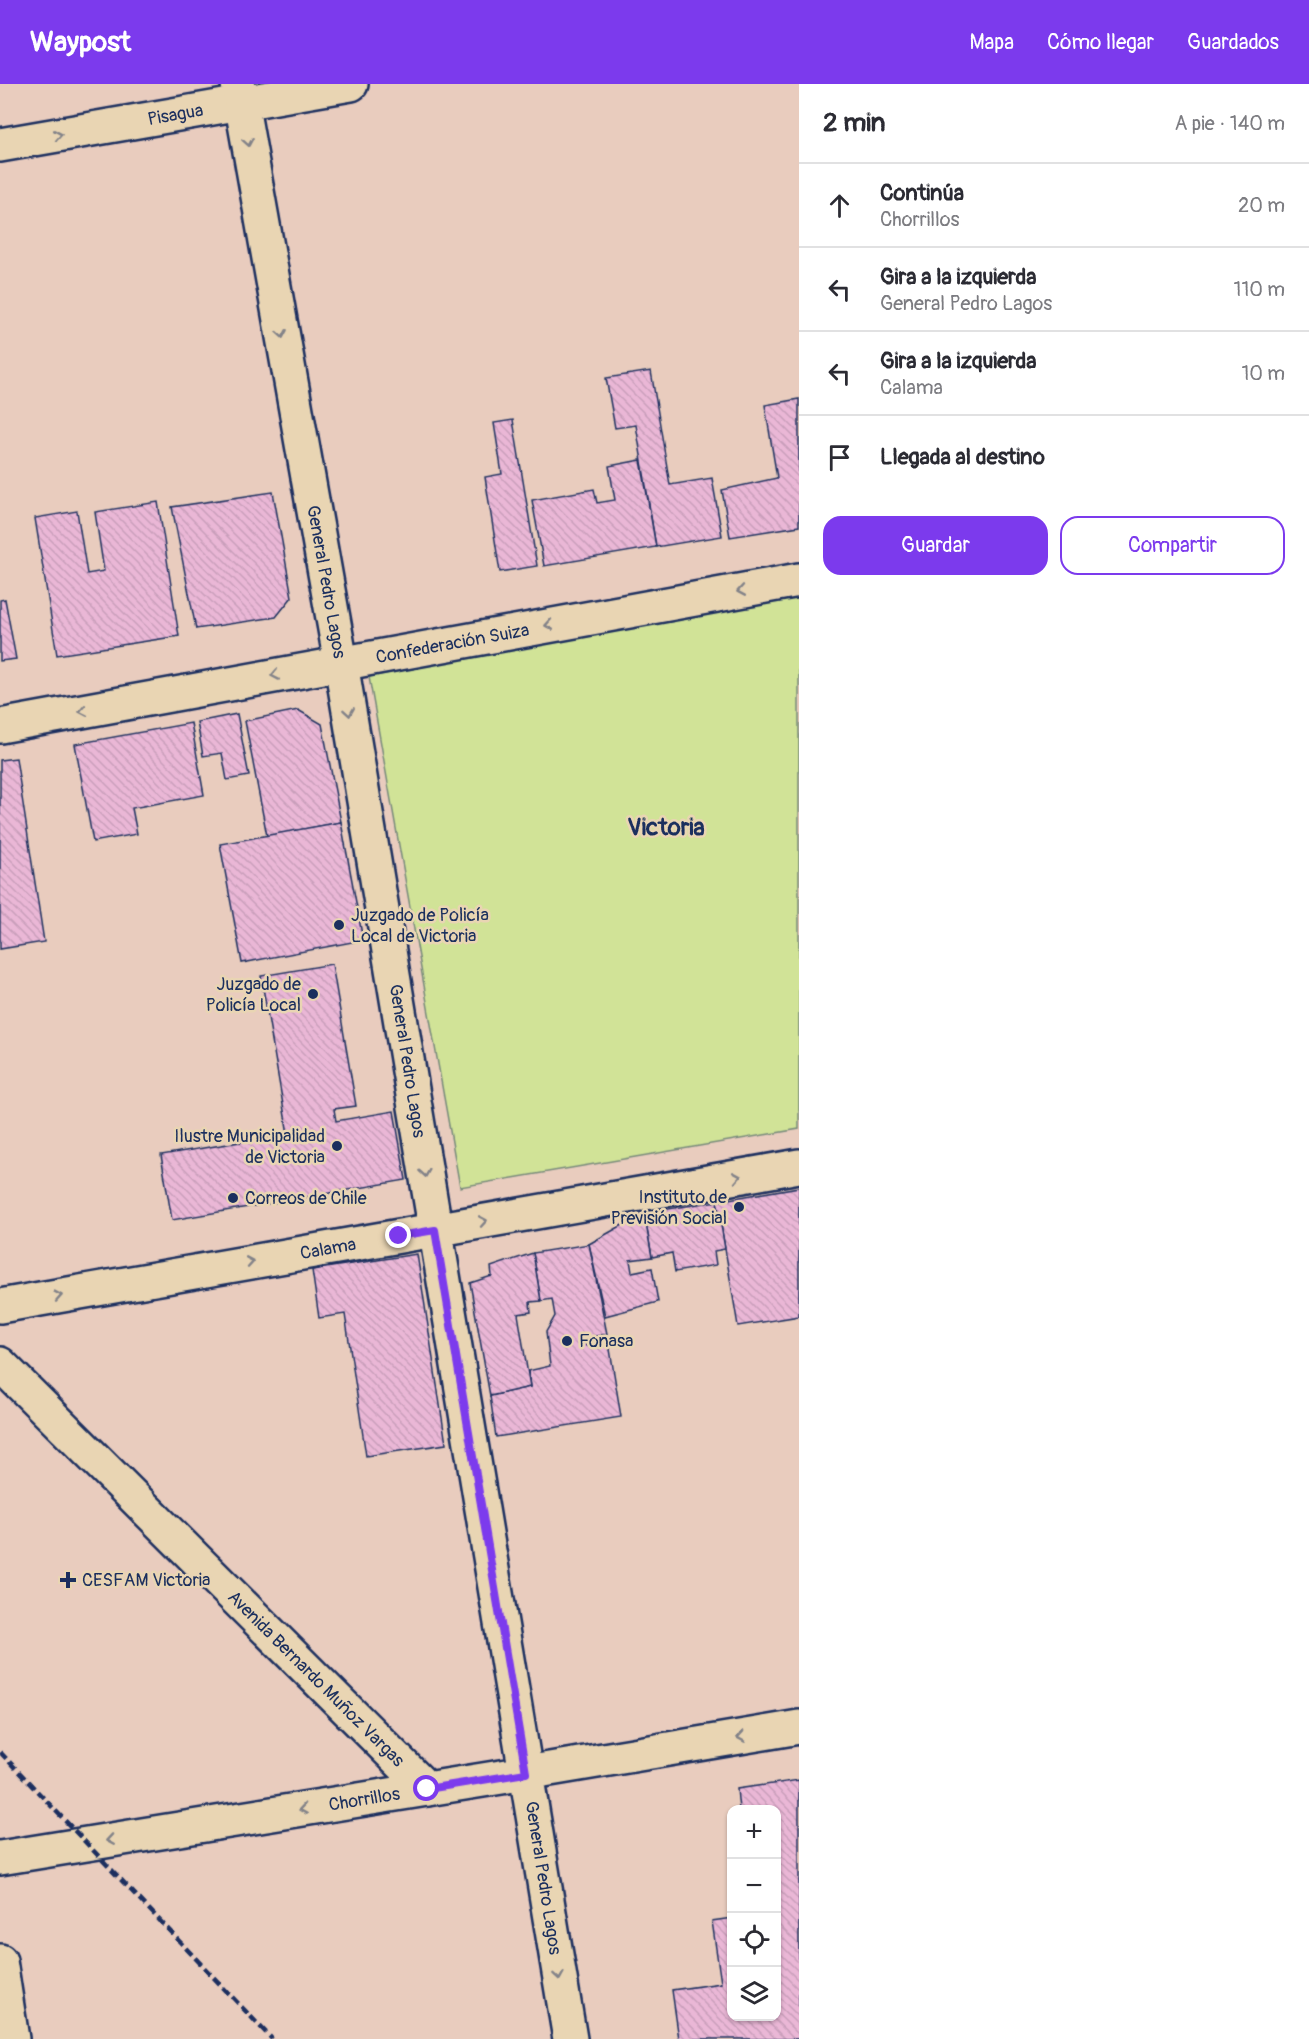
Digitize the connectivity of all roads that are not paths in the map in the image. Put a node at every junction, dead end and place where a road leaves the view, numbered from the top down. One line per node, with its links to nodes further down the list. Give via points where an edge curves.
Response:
1 (351, 84): 2 (street, Pisagua)
2 (239, 94): 3 (street, Pisagua, one-way to 2); 5 (street, General Pedro Lagos, one-way to 5)
3 (0, 145)
4 (799, 580): 5 (street, Confederación Suiza, one-way to 5)
5 (341, 663): 6 (street, Confederación Suiza, one-way to 6); 8 (street, General Pedro Lagos, one-way to 8)
6 (0, 726)
7 (799, 1166): 8 (street, Calama, one-way to 7)
8 (435, 1230): 9 (street, Calama, one-way to 8); 12 (street, General Pedro Lagos)
9 (0, 1306)
10 (0, 1364): 13 (street, Avenida Bernardo Muñoz Vargas)
11 (799, 1727): 12 (street, Chorrillos, one-way to 12)
12 (526, 1773): 13 (street, Chorrillos); 17 (street, General Pedro Lagos, one-way to 17)
13 (427, 1789): 14 (street, Chorrillos, one-way to 14)
14 (0, 1858)
15 (0, 1961): 16 (street)
16 (12, 2039)
17 (570, 2039)

